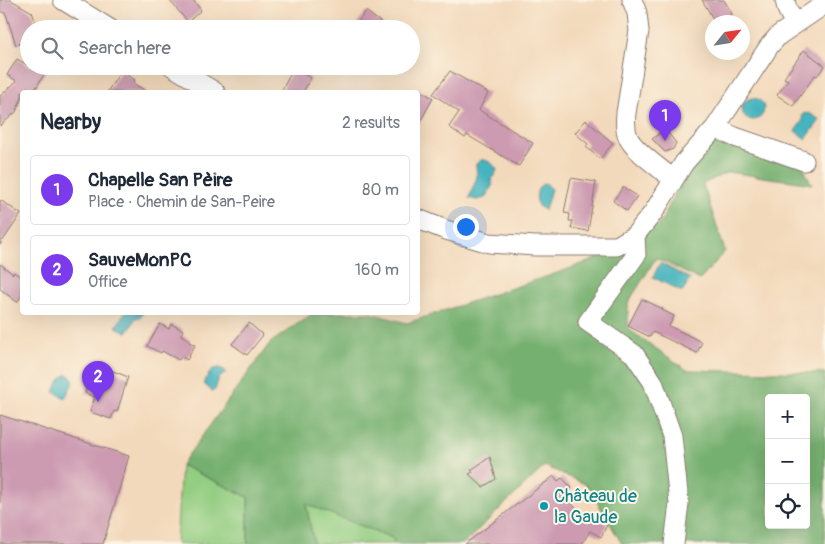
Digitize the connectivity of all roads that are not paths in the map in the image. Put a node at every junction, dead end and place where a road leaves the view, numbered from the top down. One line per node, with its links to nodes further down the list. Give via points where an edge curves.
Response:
1 (63, 0): 5 (street)
2 (632, 0): 11 (street, via 639,31 626,114 627,135 631,143)
3 (784, 0): 6 (street)
4 (825, 4): 6 (street)
5 (95, 20)
6 (795, 24): 9 (street, via 770,45)
7 (187, 75): 8 (street)
8 (212, 90)
9 (715, 128): 10 (street); 11 (street)
10 (804, 161)
11 (674, 179): 13 (street)
12 (420, 220): 13 (street, via 489,243 617,246)
13 (635, 236): 14 (street, via 636,254 588,322 634,354 653,382 672,436 678,503)
14 (674, 544)

